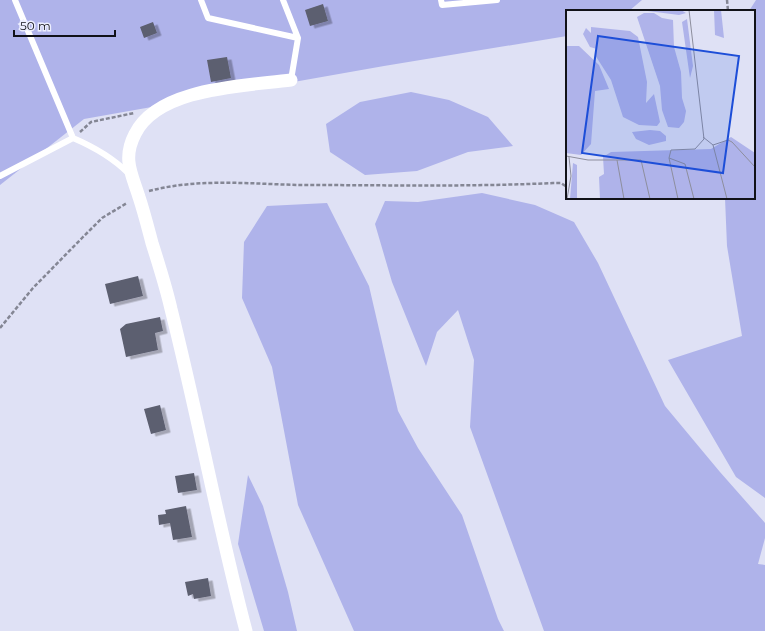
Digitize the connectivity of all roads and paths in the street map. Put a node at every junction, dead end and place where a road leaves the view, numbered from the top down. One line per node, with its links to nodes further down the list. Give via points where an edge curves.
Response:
1 (15, 0): 11 (lane)
2 (201, 0): 8 (lane, via 208,18)
3 (283, 0): 8 (lane)
4 (440, 0): 5 (lane, via 442,5)
5 (496, 0)
6 (727, 0): 7 (path)
7 (728, 10)
8 (298, 38): 9 (lane)
9 (291, 80): 12 (street, via 217,89 166,105 150,116 135,134 128,163)
10 (140, 111): 11 (path, via 91,122)
11 (73, 138): 12 (lane, via 116,160); 13 (lane)
12 (131, 175): 15 (street)
13 (0, 176)
14 (566, 186): 15 (path, via 561,183 202,183 159,188)
15 (139, 196): 16 (path, via 102,218 33,288); 17 (street, via 171,309)
16 (0, 328)
17 (246, 631)

